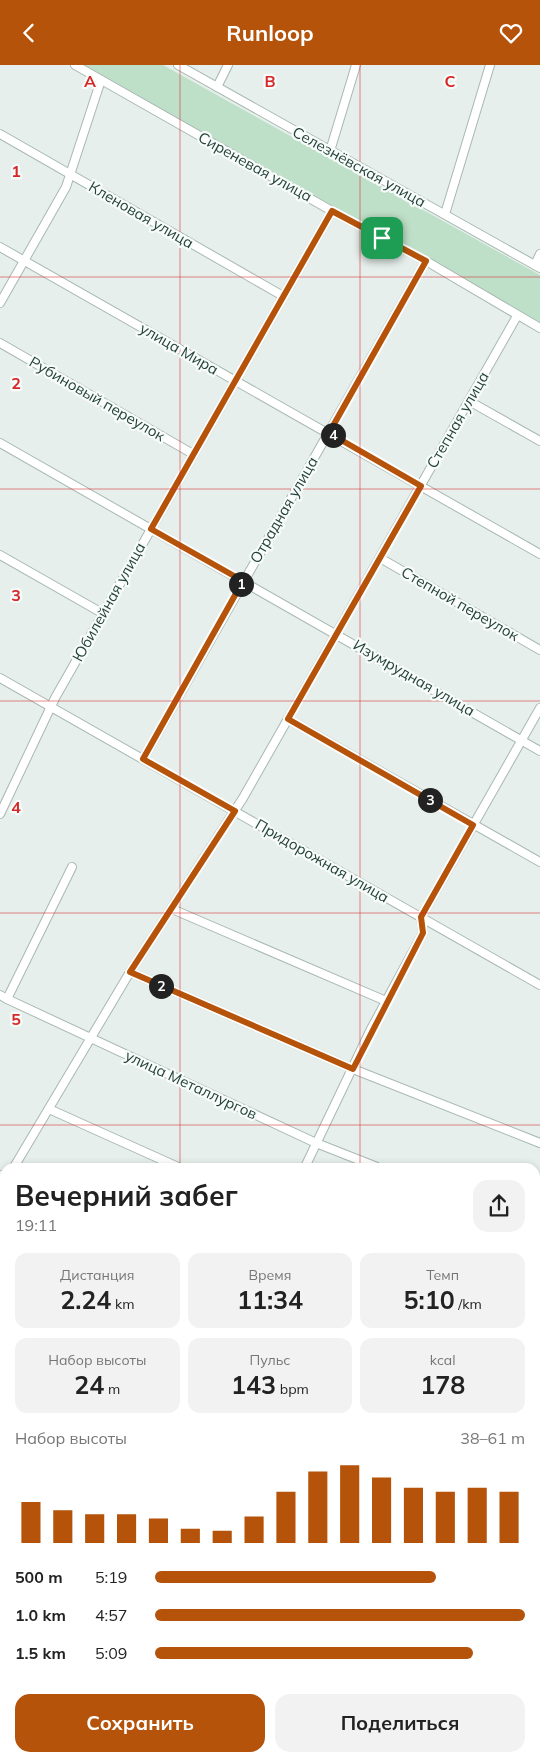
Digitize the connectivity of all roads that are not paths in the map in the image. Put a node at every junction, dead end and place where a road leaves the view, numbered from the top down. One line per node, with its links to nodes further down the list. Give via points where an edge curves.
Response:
1 (75, 65): 6 (street, Сиреневая улица)
2 (178, 65): 7 (street, Селезнёвская улица)
3 (228, 65): 7 (street)
4 (356, 65): 9 (street)
5 (490, 65): 12 (street)
6 (101, 80): 10 (street); 11 (street, Сиреневая улица)
7 (217, 87): 9 (street, Селезнёвская улица)
8 (0, 134): 10 (street, Кленовая улица)
9 (330, 151): 12 (street, Селезнёвская улица)
10 (71, 174): 15 (street); 18 (street, Кленовая улица)
11 (332, 211): 16 (street, Сиреневая улица); 18 (street, Юбилейная улица)
12 (445, 214): 17 (street, Селезнёвская улица)
13 (0, 247): 15 (street, улица Мира)
14 (540, 254): 17 (street)
15 (24, 261): 19 (street); 23 (street, улица Мира)
16 (426, 261): 20 (street, Сиреневая улица); 25 (street, Отрадная улица)
17 (537, 267)
18 (282, 295): 23 (street, Юбилейная улица)
19 (0, 303)
20 (517, 316): 21 (street, Сиреневая улица); 24 (street, Степная улица)
21 (540, 328)
22 (0, 343): 28 (street, Рубиновый переулок)
23 (236, 381): 25 (street, улица Мира); 28 (street, Юбилейная улица)
24 (469, 401): 26 (street); 29 (street, Степная улица)
25 (329, 433): 29 (street, улица Мира); 34 (street, Отрадная улица)
26 (540, 441)
27 (0, 443): 30 (street, Изумрудная улица)
28 (194, 454): 30 (street, Юбилейная улица)
29 (421, 486): 31 (street, улица Мира); 33 (street, Степная улица)
30 (151, 529): 34 (street, Изумрудная улица); 35 (street, Юбилейная улица)
31 (540, 554)
32 (0, 555): 35 (street)
33 (380, 557): 36 (street, Степная улица); 37 (street, Степной переулок)
34 (243, 581): 36 (street, Изумрудная улица); 44 (street, Отрадная улица)
35 (102, 613): 39 (street, Юбилейная улица)
36 (336, 634): 41 (street, Степная улица); 42 (street, Изумрудная улица)
37 (540, 650)
38 (0, 678): 39 (street, Придорожная улица)
39 (51, 707): 44 (street, Придорожная улица); 46 (street, Юбилейная улица)
40 (540, 708): 42 (street)
41 (288, 719): 45 (street, Степная улица); 47 (street)
42 (522, 740): 43 (street, Изумрудная улица); 47 (street)
43 (540, 751)
44 (143, 759): 45 (street, Придорожная улица)
45 (235, 811): 50 (street, Степная улица); 51 (street, Придорожная улица)
46 (0, 814)
47 (473, 825): 48 (street); 51 (street)
48 (540, 863)
49 (72, 867): 54 (street)
50 (172, 909): 52 (street, Степная улица); 55 (street)
51 (421, 917): 53 (street, Придорожная улица); 55 (street, via 423,933)
52 (130, 972): 56 (street, Степная улица); 57 (street)
53 (540, 985)
54 (4, 997): 56 (street, улица Металлургов)
55 (386, 1001): 57 (street)
56 (89, 1038): 58 (street, Степная улица); 59 (street, улица Металлургов)
57 (353, 1069): 59 (street); 60 (street)
58 (49, 1109): 61 (street); 62 (street)
59 (316, 1143): 63 (street); 64 (street, улица Металлургов)
60 (540, 1143)
61 (16, 1163)
62 (169, 1163)
63 (307, 1163)
64 (367, 1163)

